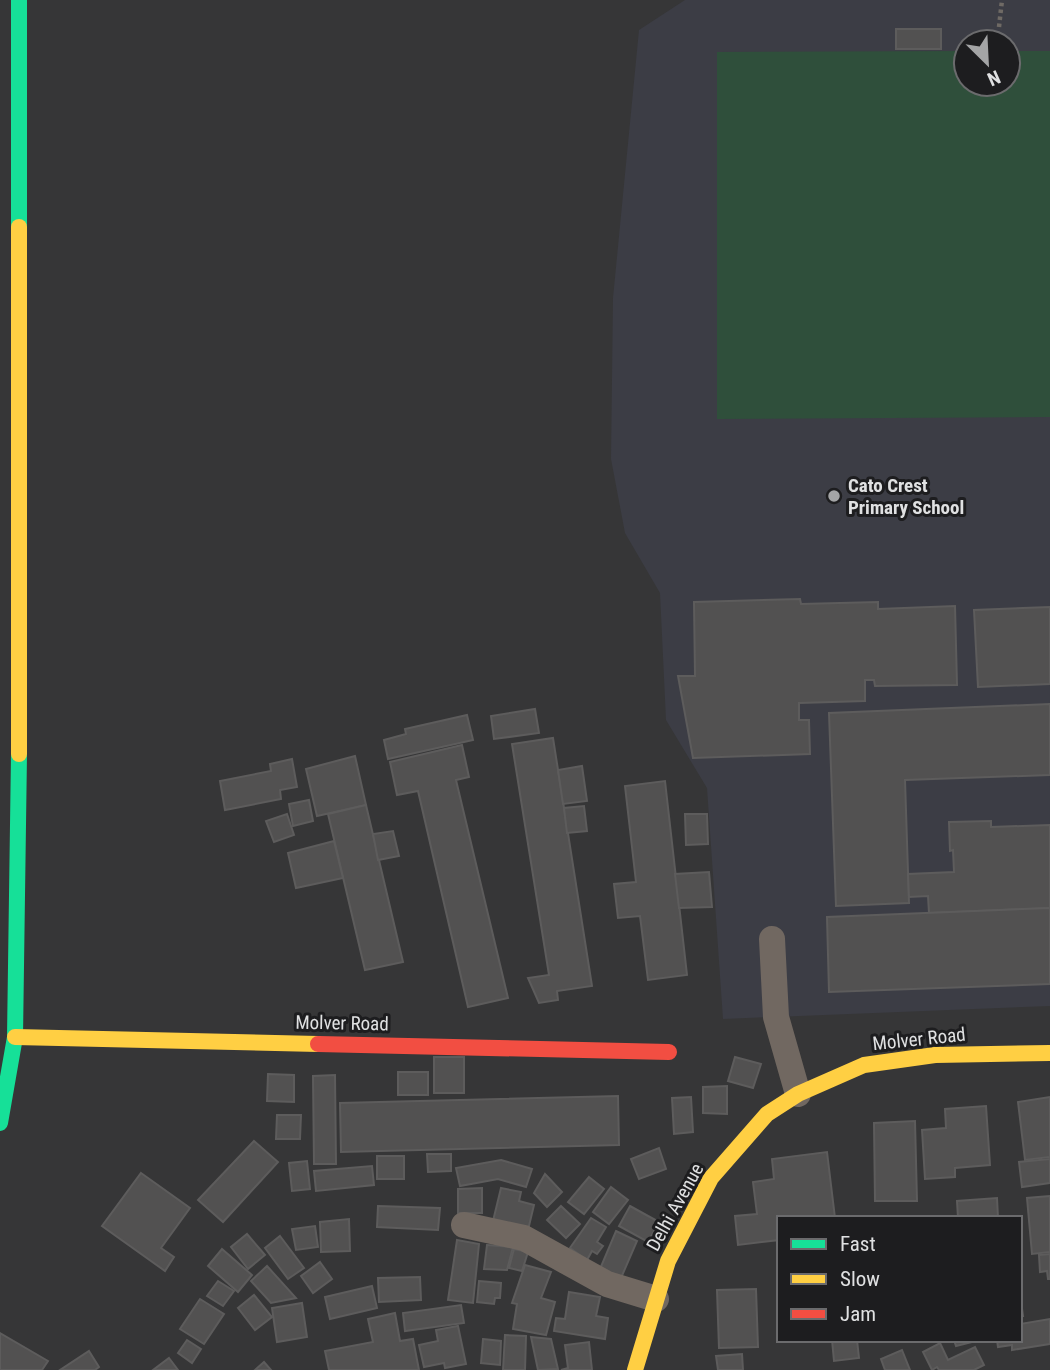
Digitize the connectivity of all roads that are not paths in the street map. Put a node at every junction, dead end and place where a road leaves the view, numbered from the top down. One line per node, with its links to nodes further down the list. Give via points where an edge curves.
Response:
1 (19, 0): 3 (street, via 20,670)
2 (772, 939): 6 (lane, via 776,1017)
3 (15, 1037): 4 (street, Molver Road); 7 (street)
4 (669, 1052)
5 (1050, 1053): 6 (street, Molver Road, via 934,1055 864,1065)
6 (798, 1094): 9 (street, Delhi Avenue, via 767,1114 711,1178 668,1261)
7 (0, 1123)
8 (464, 1225): 9 (lane, via 524,1238 607,1284)
9 (656, 1299): 10 (street, Delhi Avenue)
10 (635, 1370)

